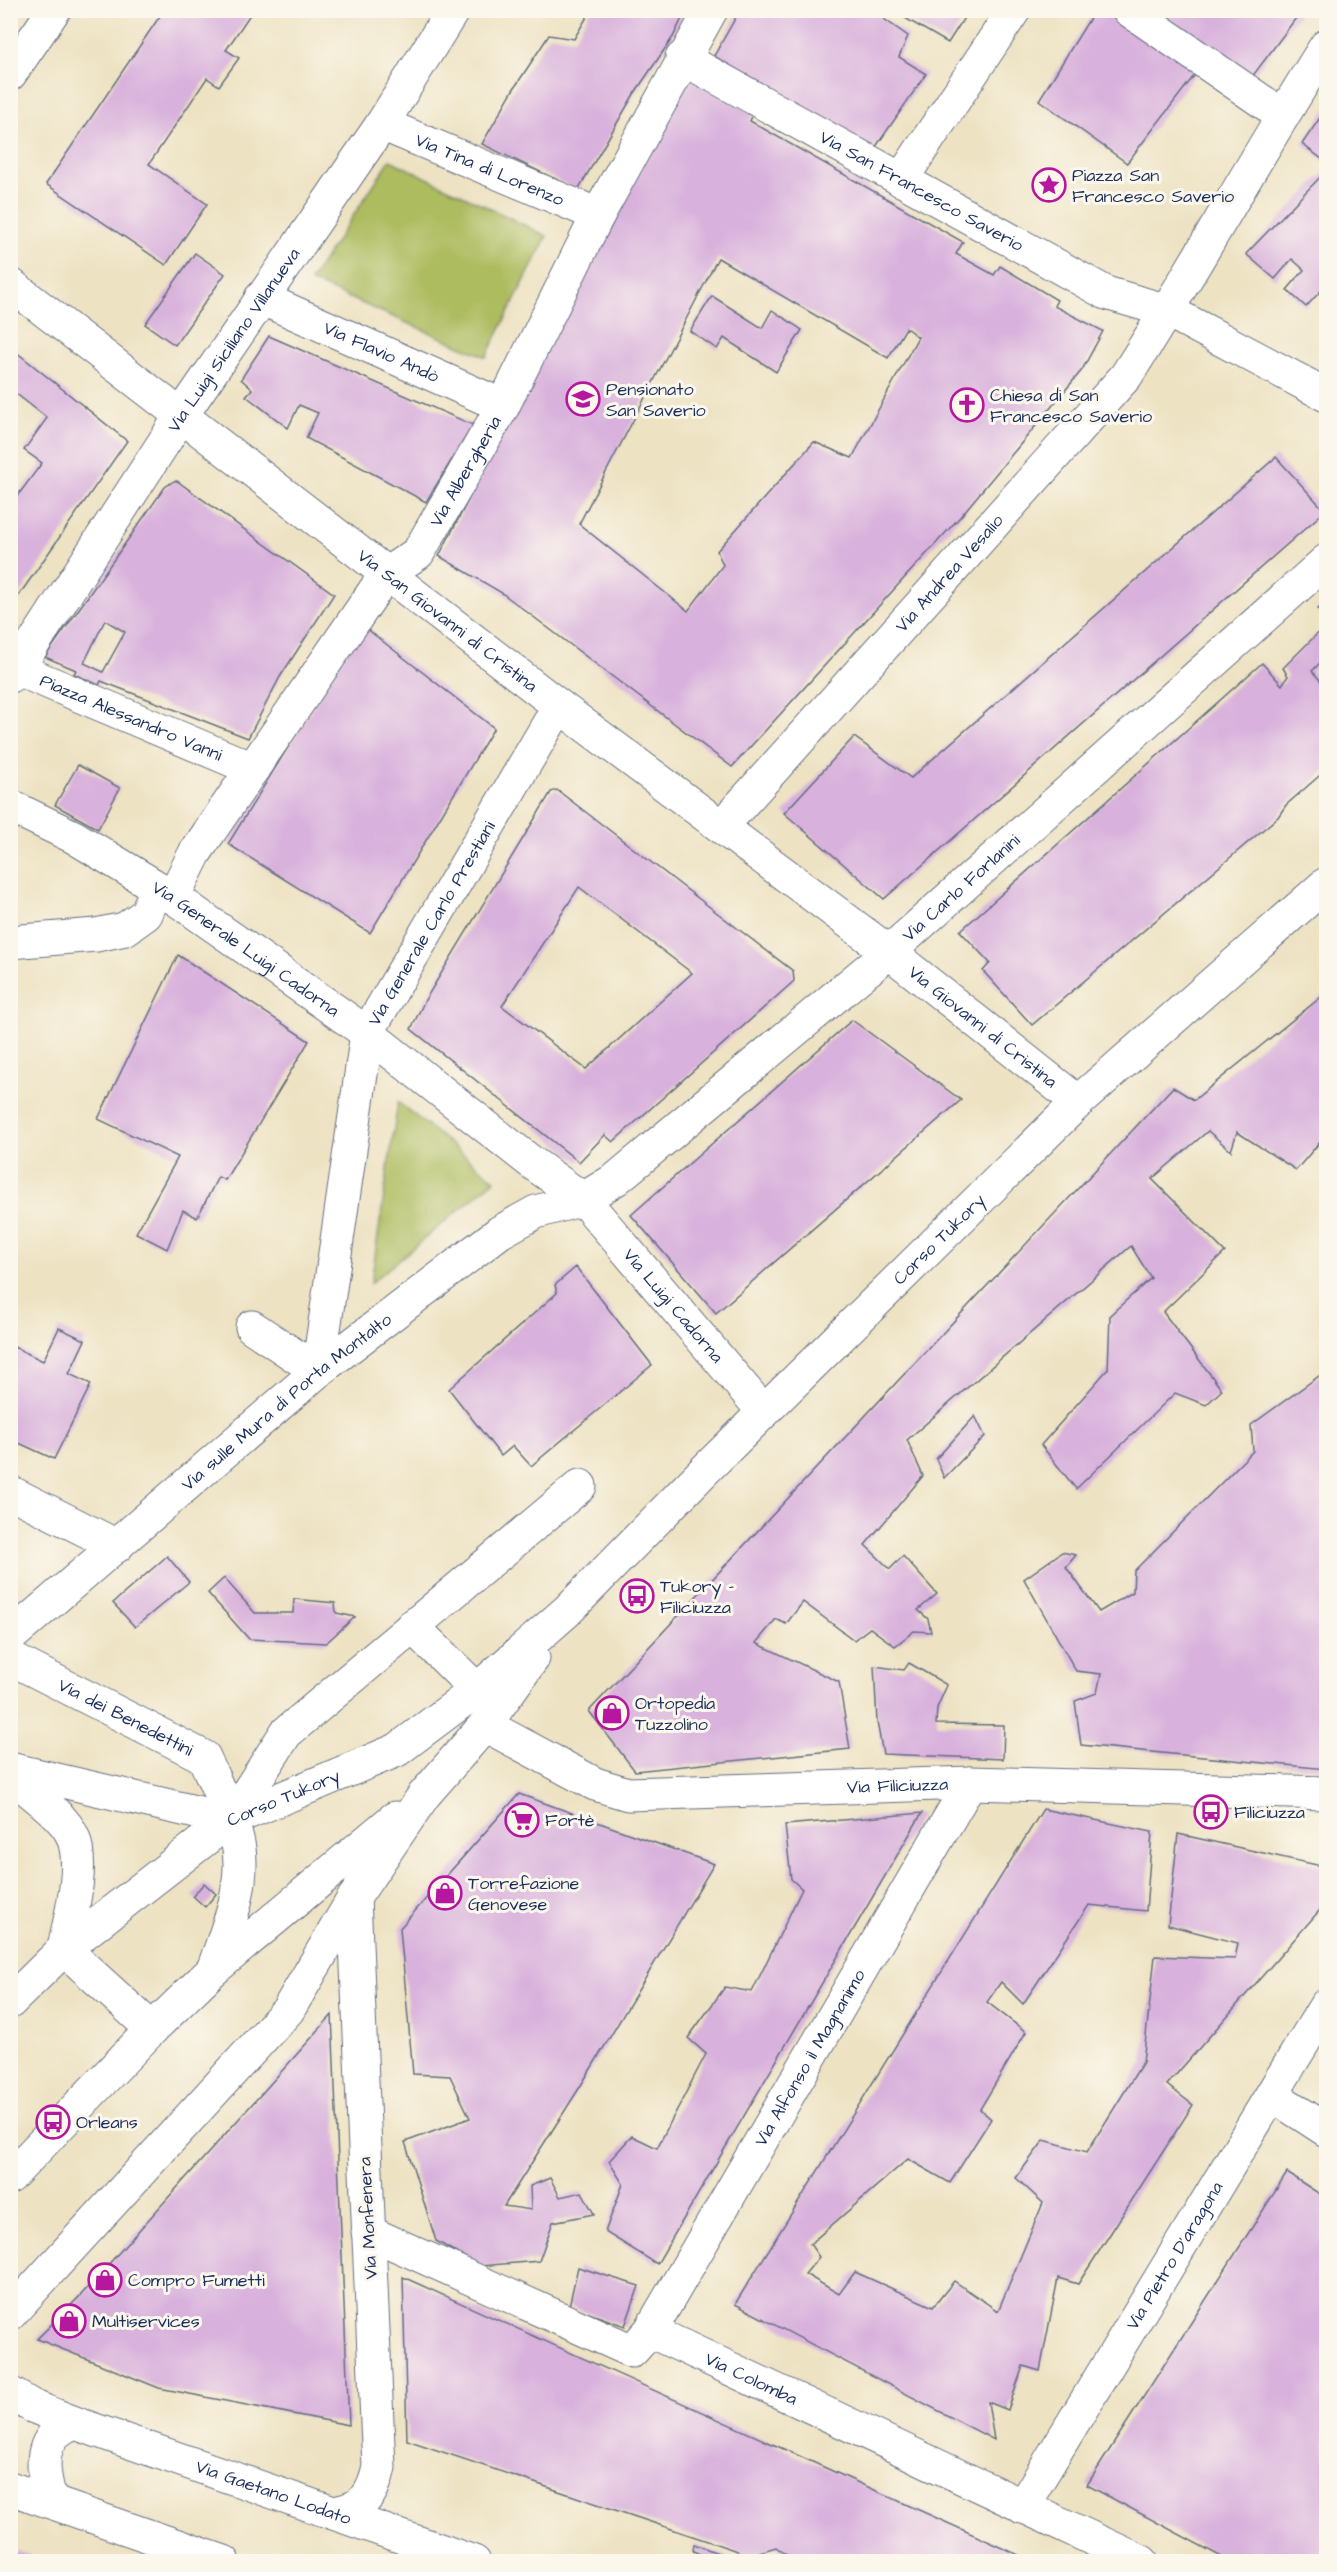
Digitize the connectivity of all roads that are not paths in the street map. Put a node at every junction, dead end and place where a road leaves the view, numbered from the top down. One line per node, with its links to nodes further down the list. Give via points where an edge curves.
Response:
1 (54, 10): 8 (street)
2 (453, 10): 10 (street, Via Luigi Siciliano Villanueva)
3 (711, 10): 7 (street, Via Albergheria)
4 (1014, 10): 11 (street)
5 (1129, 10): 9 (street)
6 (1326, 45): 9 (street, Via Andrea Vesalio)
7 (682, 58): 11 (street, Via San Francesco Saverio); 12 (street, Via Albergheria)
8 (10, 74)
9 (1282, 115): 15 (street, Via Andrea Vesalio)
10 (382, 124): 12 (street, Via Tina di Lorenzo); 14 (street, Via Luigi Siciliano Villanueva)
11 (901, 180): 15 (street, Via San Francesco Saverio, via 1106,293)
12 (598, 215): 17 (street, Via Albergheria)
13 (10, 284): 18 (street, Via San Giovanni di Cristina)
14 (261, 298): 17 (street, Via Flavio Andò); 18 (street, Via Luigi Siciliano Villanueva)
15 (1168, 311): 16 (street); 25 (street, Via Andrea Vesalio, via 1126,376)
16 (1326, 395)
17 (503, 406): 20 (street, Via Albergheria, via 418,553)
18 (181, 416): 20 (street, Via San Giovanni di Cristina); 21 (street, Via Luigi Siciliano Villanueva)
19 (1326, 561): 29 (street, Via Carlo Forlanini)
20 (386, 574): 22 (street, Via San Giovanni di Cristina); 23 (street, Via Albergheria)
21 (14, 672): 23 (street, Piazza Alessandro Vanni)
22 (559, 706): 25 (street, Via San Giovanni di Cristina); 30 (street, Via Generale Carlo Prestiani)
23 (253, 769): 27 (street, Via Albergheria)
24 (10, 806): 27 (street, Via Generale Luigi Cadorna, via 74,837)
25 (722, 826): 29 (street, Via San Giovanni di Cristina)
26 (1326, 884): 31 (street, Corso Tukory)
27 (165, 892): 28 (street, Via Albergheria, via 146,914 125,929); 30 (street, Via Generale Luigi Cadorna)
28 (10, 942)
29 (890, 952): 31 (street, Via Giovanni di Cristina); 32 (street, Via Carlo Forlanini, via 616,1179)
30 (367, 1033): 32 (street, Via Generale Luigi Cadorna); 34 (street, Via Generale Carlo Prestiani)
31 (1078, 1101): 35 (street, Corso Tukory)
32 (583, 1198): 34 (street, Via sulle Mura di Porta Montalto, via 536,1212 500,1232); 35 (street, Via Luigi Cadorna)
33 (252, 1327): 34 (street)
34 (318, 1371): 38 (street, Via sulle Mura di Porta Montalto)
35 (764, 1412): 39 (street, Corso Tukory)
36 (580, 1486): 40 (street)
37 (10, 1492): 38 (street)
38 (117, 1546): 41 (street, Via sulle Mura di Porta Montalto)
39 (567, 1611): 43 (street, Corso Tukory); 44 (street, Corso Tukory)
40 (412, 1626): 43 (street); 50 (street, via 286,1733)
41 (10, 1636)
42 (10, 1658): 50 (street, Via dei Benedettini, via 204,1757)
43 (477, 1690): 50 (street, Corso Tukory, via 397,1750)
44 (485, 1725): 47 (street, Via Filiciuzza, via 595,1784 628,1794); 49 (street, Corso Tukory)
45 (10, 1769): 50 (street)
46 (10, 1775): 52 (street, via 54,1812 73,1837 78,1866)
47 (970, 1783): 48 (street, Via Filiciuzza); 62 (street, Via Alfonso il Magnanimo)
48 (1326, 1793)
49 (424, 1795): 51 (street, Corso Tukory); 53 (street, Corso Tukory)
50 (230, 1820): 52 (street, Corso Tukory); 53 (street, Via dei Benedettini, via 240,1858 237,1887 231,1919)
51 (354, 1898): 60 (street, Via Monfenera); 61 (street, Corso Tukory, via 288,2010)
52 (64, 1949): 54 (street, Corso Tukory); 56 (street)
53 (213, 1970): 56 (street, Corso Tukory)
54 (10, 2002)
55 (1326, 2005): 57 (street, Via Pietro D'aragona)
56 (152, 2029): 59 (street, Corso Tukory)
57 (1272, 2095): 58 (street); 67 (street, Via Pietro D'aragona)
58 (1326, 2130)
59 (10, 2177)
60 (368, 2232): 62 (street, via 632,2352); 68 (street, Via Monfenera, via 379,2467 368,2497 347,2511)
61 (10, 2314)
62 (650, 2331): 67 (street, Via Colomba)
63 (10, 2393): 64 (street, Via Gaetano Lodato)
64 (72, 2422): 66 (street, via 52,2437 45,2458 43,2472); 68 (street, Via Gaetano Lodato)
65 (10, 2488): 66 (street)
66 (51, 2502): 69 (street)
67 (1022, 2507): 71 (street, Via Colomba)
68 (334, 2513): 70 (street, Via Gaetano Lodato)
69 (224, 2562)
70 (474, 2562)
71 (1142, 2562)

